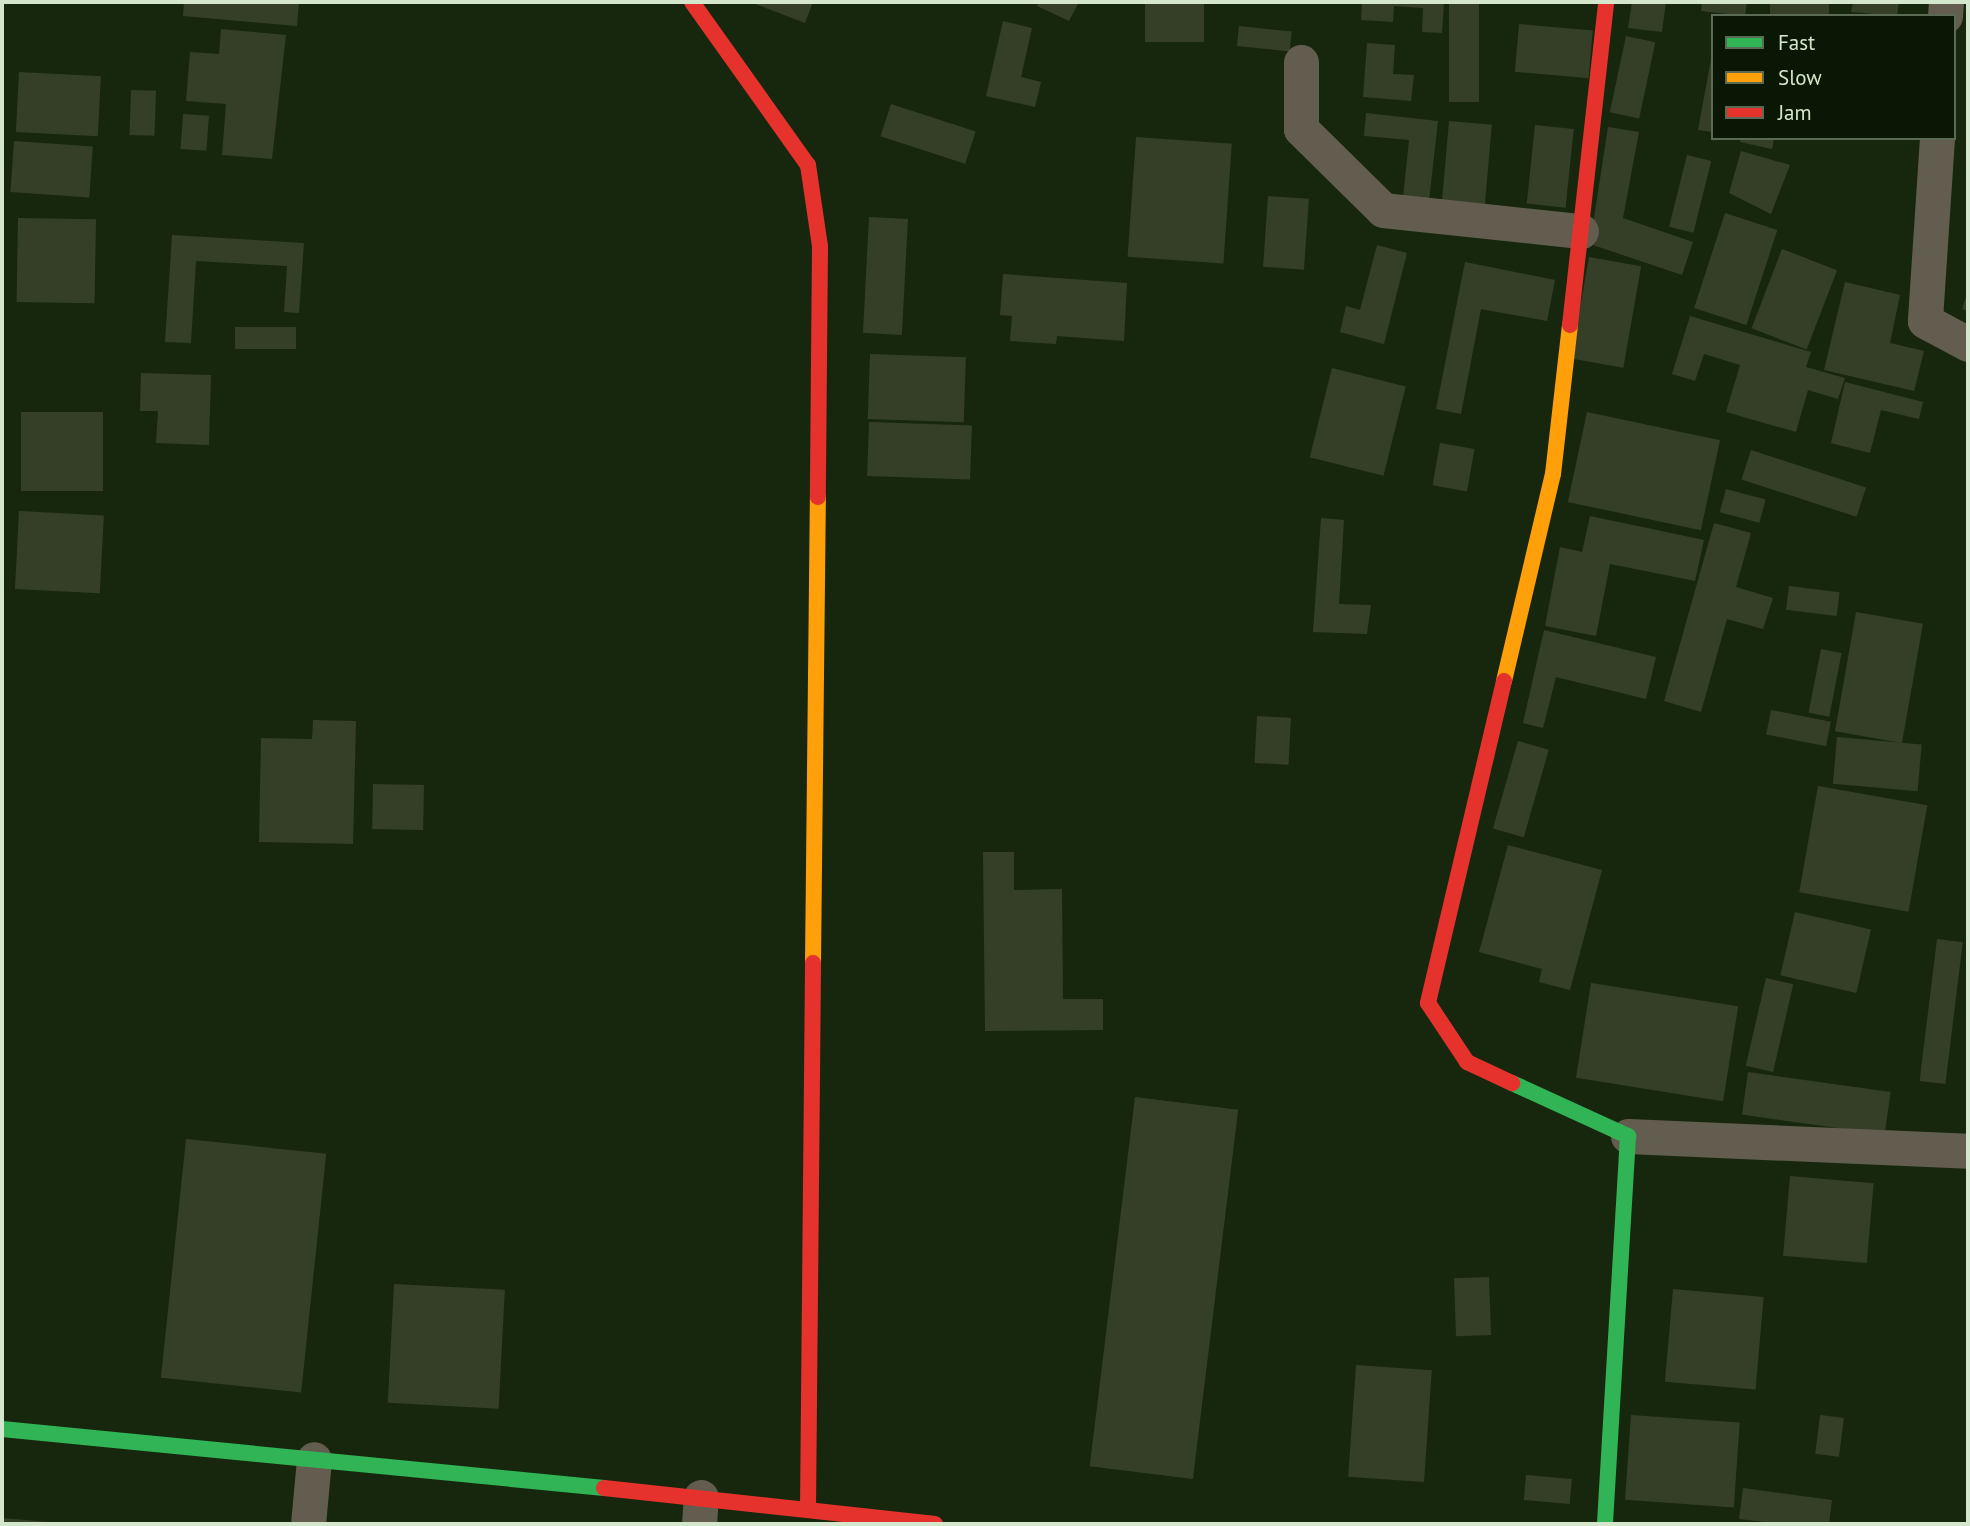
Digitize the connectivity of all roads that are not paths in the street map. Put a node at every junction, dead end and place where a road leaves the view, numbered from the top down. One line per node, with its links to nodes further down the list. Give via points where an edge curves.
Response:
1 (692, 2): 11 (street, via 808,165 820,246)
2 (1606, 2): 5 (street)
3 (1301, 62): 5 (street, via 1301,129 1383,211)
4 (1937, 140): 6 (street, via 1925,321)
5 (1581, 231): 7 (street, via 1553,474 1428,1003 1467,1062)
6 (1968, 344)
7 (1628, 1136): 8 (street); 15 (street)
8 (1968, 1151)
9 (2, 1429): 10 (street)
10 (314, 1459): 12 (street); 13 (street)
11 (808, 1508): 12 (street); 14 (street)
12 (700, 1511)
13 (308, 1524)
14 (935, 1524)
15 (1605, 1524)

